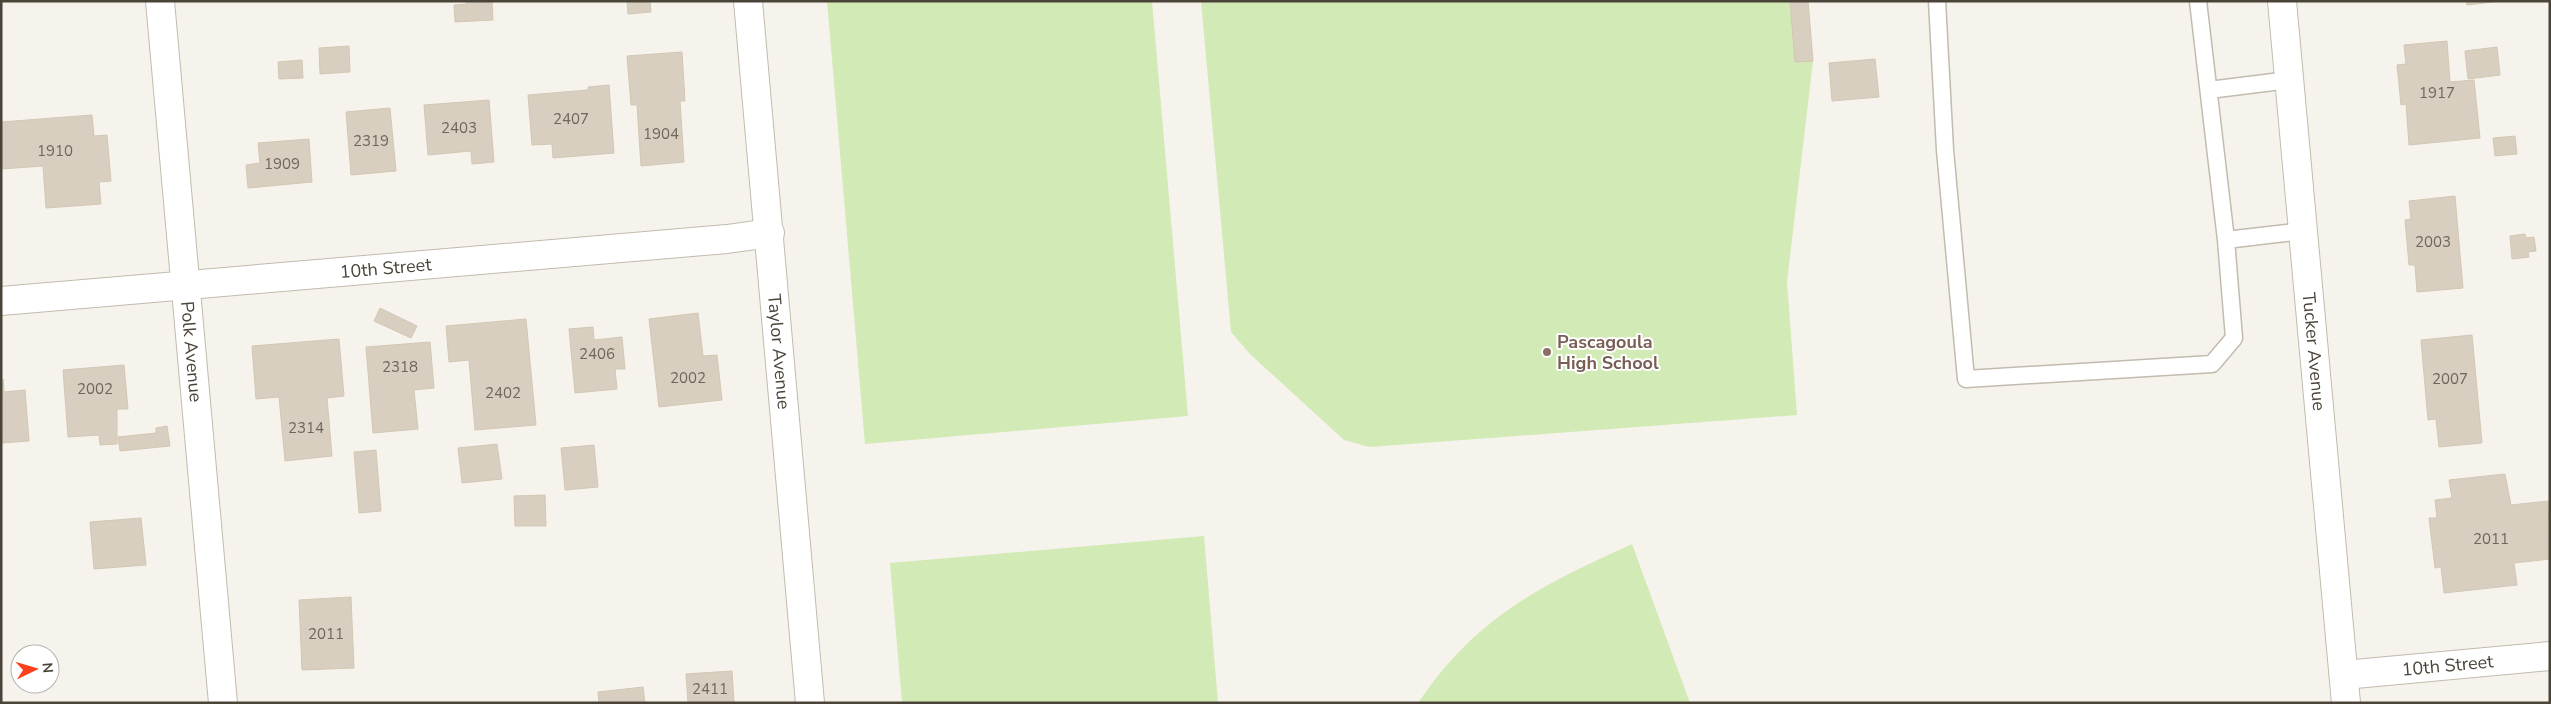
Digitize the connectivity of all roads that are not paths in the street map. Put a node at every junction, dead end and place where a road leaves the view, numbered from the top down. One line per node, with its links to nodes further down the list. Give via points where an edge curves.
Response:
1 (160, 1): 11 (street, Polk Avenue)
2 (748, 1): 9 (street, Taylor Avenue)
3 (1936, 1): 10 (lane, via 1945,150 1966,379 2212,364 2234,338)
4 (2198, 1): 7 (lane)
5 (2282, 1): 6 (street, Tucker Avenue)
6 (2289, 80): 7 (lane); 8 (street, Tucker Avenue)
7 (2209, 90): 10 (lane)
8 (2303, 231): 10 (lane); 14 (street, Tucker Avenue)
9 (770, 233): 11 (street, 10th Street); 16 (street, Taylor Avenue)
10 (2226, 240)
11 (186, 285): 12 (street, 10th Street); 15 (street, Polk Avenue)
12 (1, 301)
13 (2550, 656): 14 (street, 10th Street)
14 (2344, 675): 17 (street, Tucker Avenue)
15 (223, 703)
16 (810, 703)
17 (2346, 703)

